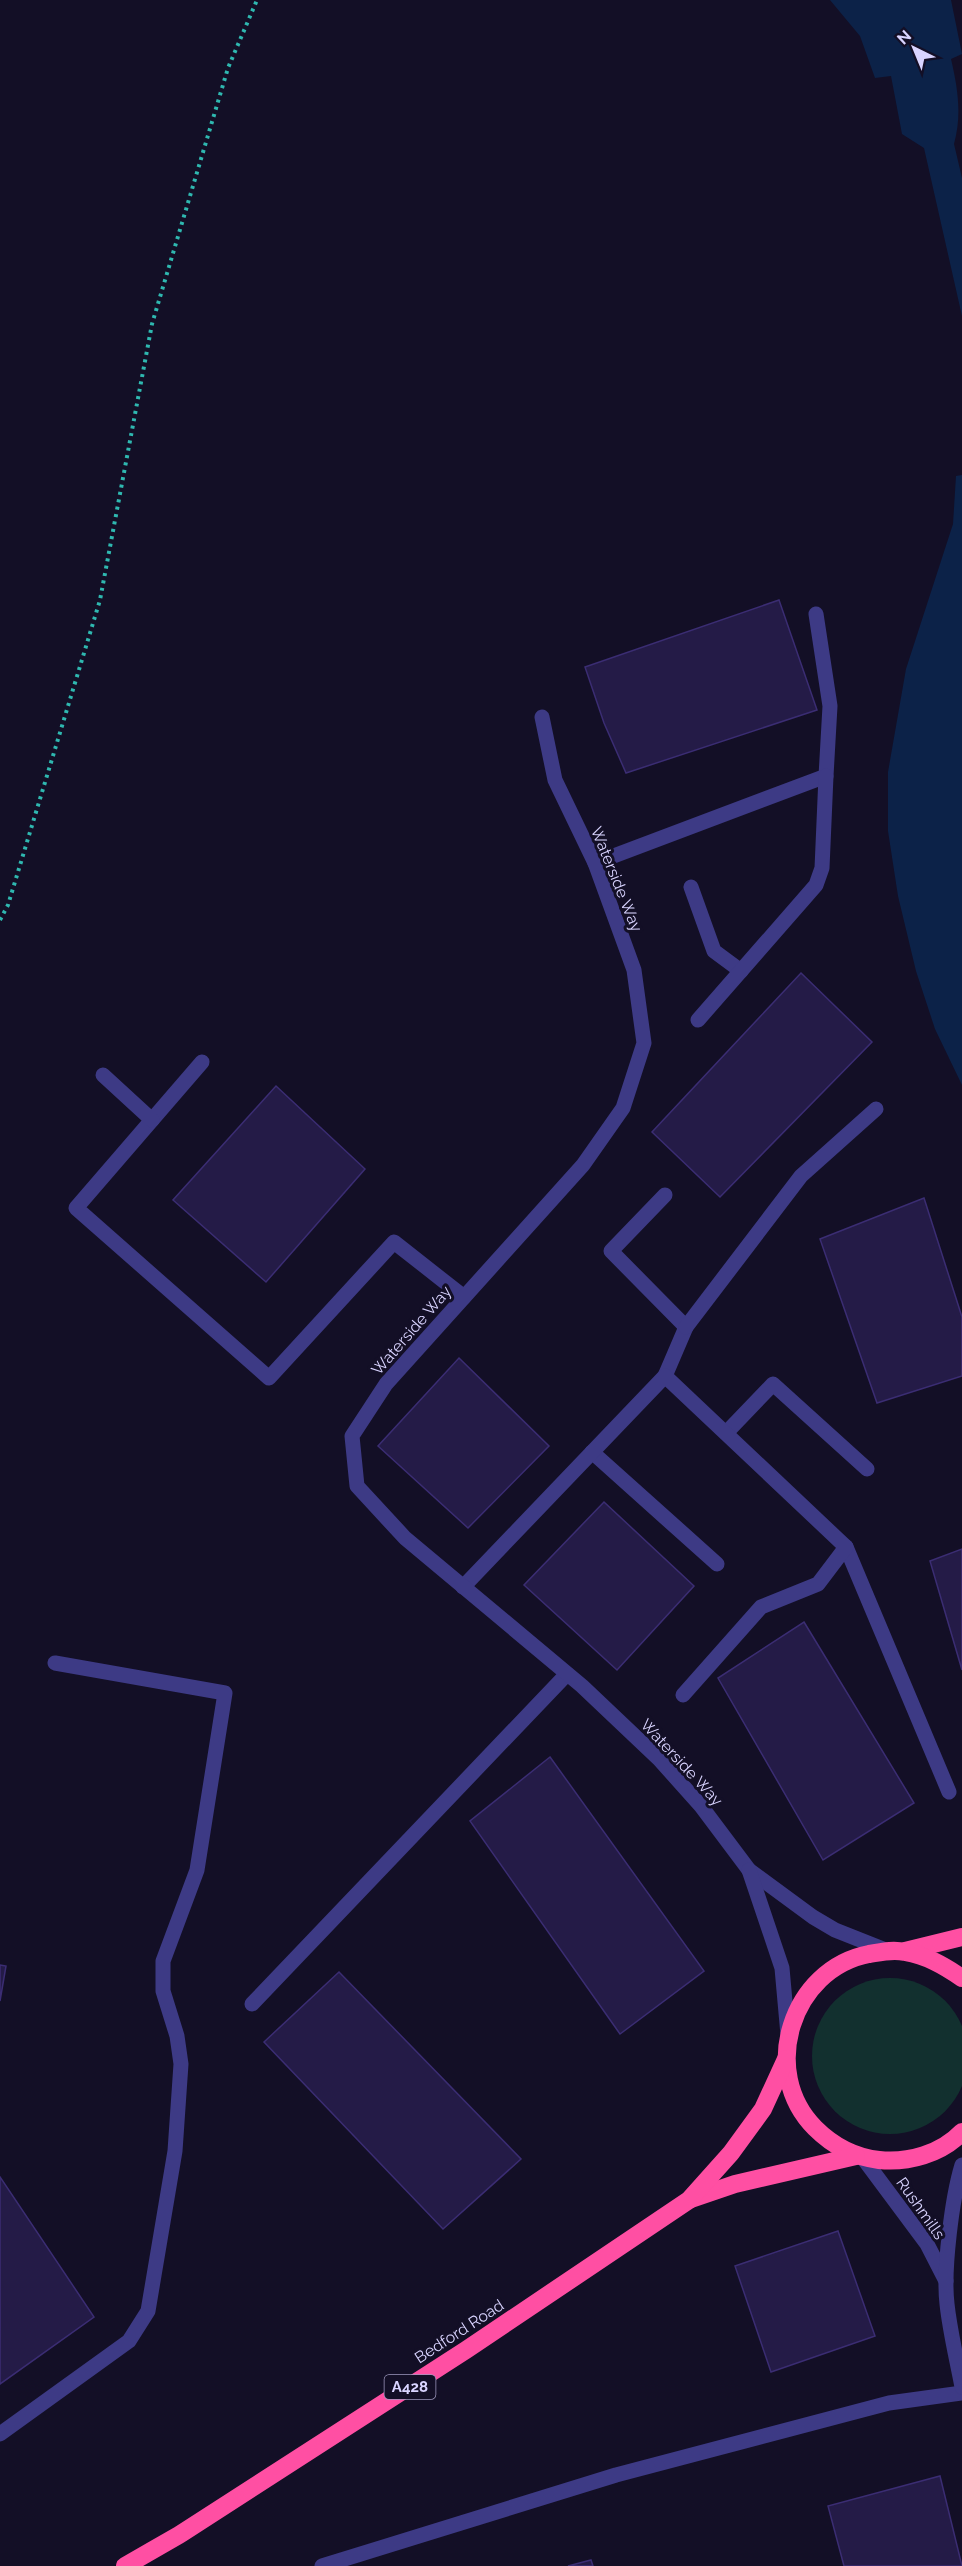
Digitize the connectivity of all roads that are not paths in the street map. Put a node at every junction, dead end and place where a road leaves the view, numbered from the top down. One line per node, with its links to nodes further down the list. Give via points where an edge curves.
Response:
1 (816, 614): 3 (street, via 830,706)
2 (542, 717): 4 (street, Waterside Way, via 555,780)
3 (825, 776): 4 (street); 6 (street, via 822,868 816,885)
4 (595, 863): 13 (street, Waterside Way, via 634,970 644,1043 622,1108 583,1165)
5 (691, 887): 6 (street, via 714,951)
6 (741, 971): 7 (street)
7 (698, 1020)
8 (202, 1062): 11 (street)
9 (103, 1076): 11 (street)
10 (876, 1109): 14 (street, via 801,1176)
11 (152, 1120): 13 (street, via 76,1208 268,1378 394,1242)
12 (665, 1195): 14 (street, via 611,1251)
13 (464, 1297): 21 (street, Waterside Way, via 386,1384 352,1436 357,1486 405,1538)
14 (686, 1327): 15 (street)
15 (665, 1376): 16 (street); 17 (street)
16 (726, 1433): 18 (street, via 773,1384); 19 (street)
17 (592, 1452): 20 (street); 21 (street)
18 (867, 1469)
19 (846, 1547): 24 (street, via 818,1584 761,1607); 25 (street)
20 (717, 1564)
21 (463, 1587): 23 (street, Waterside Way)
22 (55, 1663): 40 (street, via 225,1693 197,1870 163,1961 163,1990 181,2064 175,2151 148,2311 129,2341)
23 (567, 1674): 26 (street, Waterside Way, via 659,1759 702,1806); 30 (street)
24 (682, 1695)
25 (950, 1792)
26 (749, 1870): 28 (street, Waterside Way, via 835,1930); 31 (street, Waterside Way, via 782,1968)
27 (962, 1937): 28 (highway)
28 (896, 1951): 29 (highway, via 936,1960); 31 (highway, via 853,1957 823,1976 800,2002)
29 (962, 1978)
30 (252, 2004)
31 (788, 2035): 32 (highway)
32 (786, 2060): 34 (highway, via 791,2091 806,2119 829,2142); 36 (highway, Bedford Road / A428, via 763,2109)
33 (962, 2132): 34 (highway, via 927,2155 895,2162)
34 (859, 2157): 36 (highway, Bedford Road / A428, via 735,2184); 37 (street, Rushmills, via 927,2244)
35 (962, 2165): 37 (street, Rushmills)
36 (689, 2200): 41 (highway, Bedford Road / A428, via 466,2350)
37 (946, 2281): 38 (street, Rushmills)
38 (962, 2387)
39 (962, 2393): 42 (street, via 889,2403 616,2475)
40 (1, 2432)
41 (125, 2566)
42 (322, 2566)

